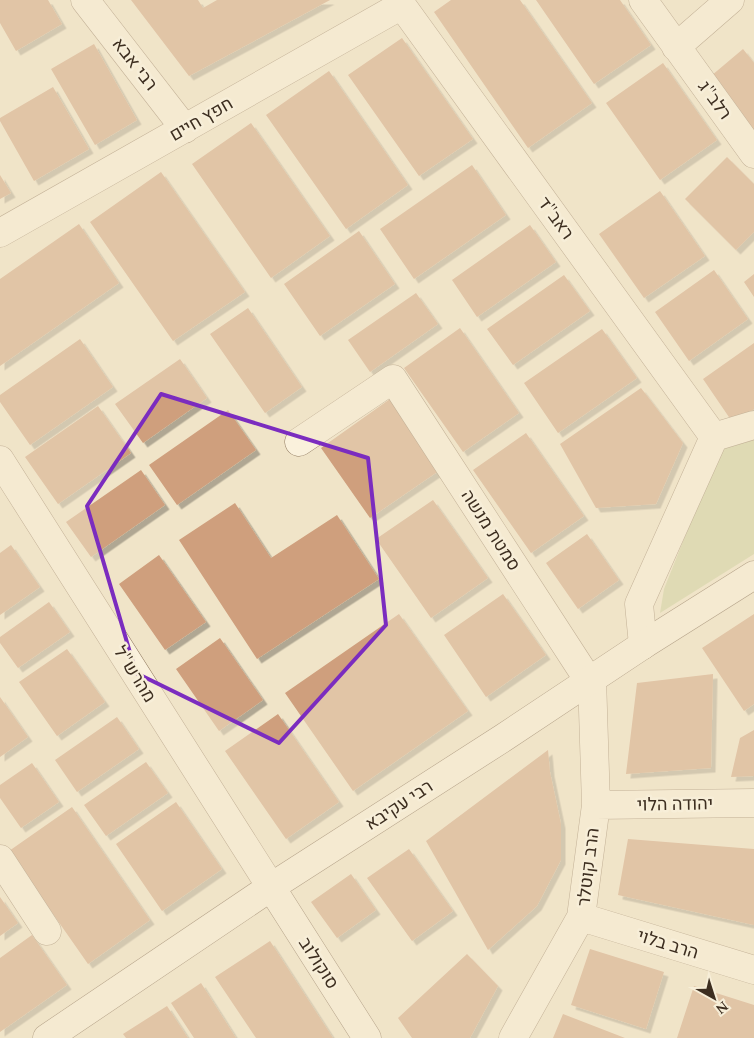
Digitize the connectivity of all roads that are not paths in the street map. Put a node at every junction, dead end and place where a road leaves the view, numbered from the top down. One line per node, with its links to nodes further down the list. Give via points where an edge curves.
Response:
1 (85, 0): 6 (street, רבי אבא)
2 (643, 0): 5 (street, רלב"ג)
3 (730, 0): 5 (street)
4 (400, 2): 6 (street, חפץ חיים); 10 (street, ראב"ד)
5 (676, 47): 7 (street, רלב"ג)
6 (185, 128): 8 (street, חפץ חיים)
7 (754, 154)
8 (0, 233)
9 (754, 425): 10 (street)
10 (714, 437): 14 (street, via 638,604)
11 (299, 442): 15 (street, סמטת מנשה, via 393,379)
12 (0, 460): 19 (street, מהרש"ל)
13 (754, 575): 14 (street, רבי עקיבא)
14 (643, 644): 15 (street, רבי עקיבא)
15 (590, 680): 17 (street, הרב קוטלר); 19 (street, רבי עקיבא)
16 (754, 803): 17 (street, יהודה הלוי)
17 (596, 804): 20 (street, הרב קוטלר)
18 (0, 858): 21 (street)
19 (270, 887): 23 (street, רבי עקיבא); 24 (street, סוקולוב)
20 (582, 918): 22 (street, הרב בלוי); 25 (street, הרב קוטלר)
21 (47, 932)
22 (754, 970)
23 (47, 1038)
24 (367, 1038)
25 (514, 1038)

